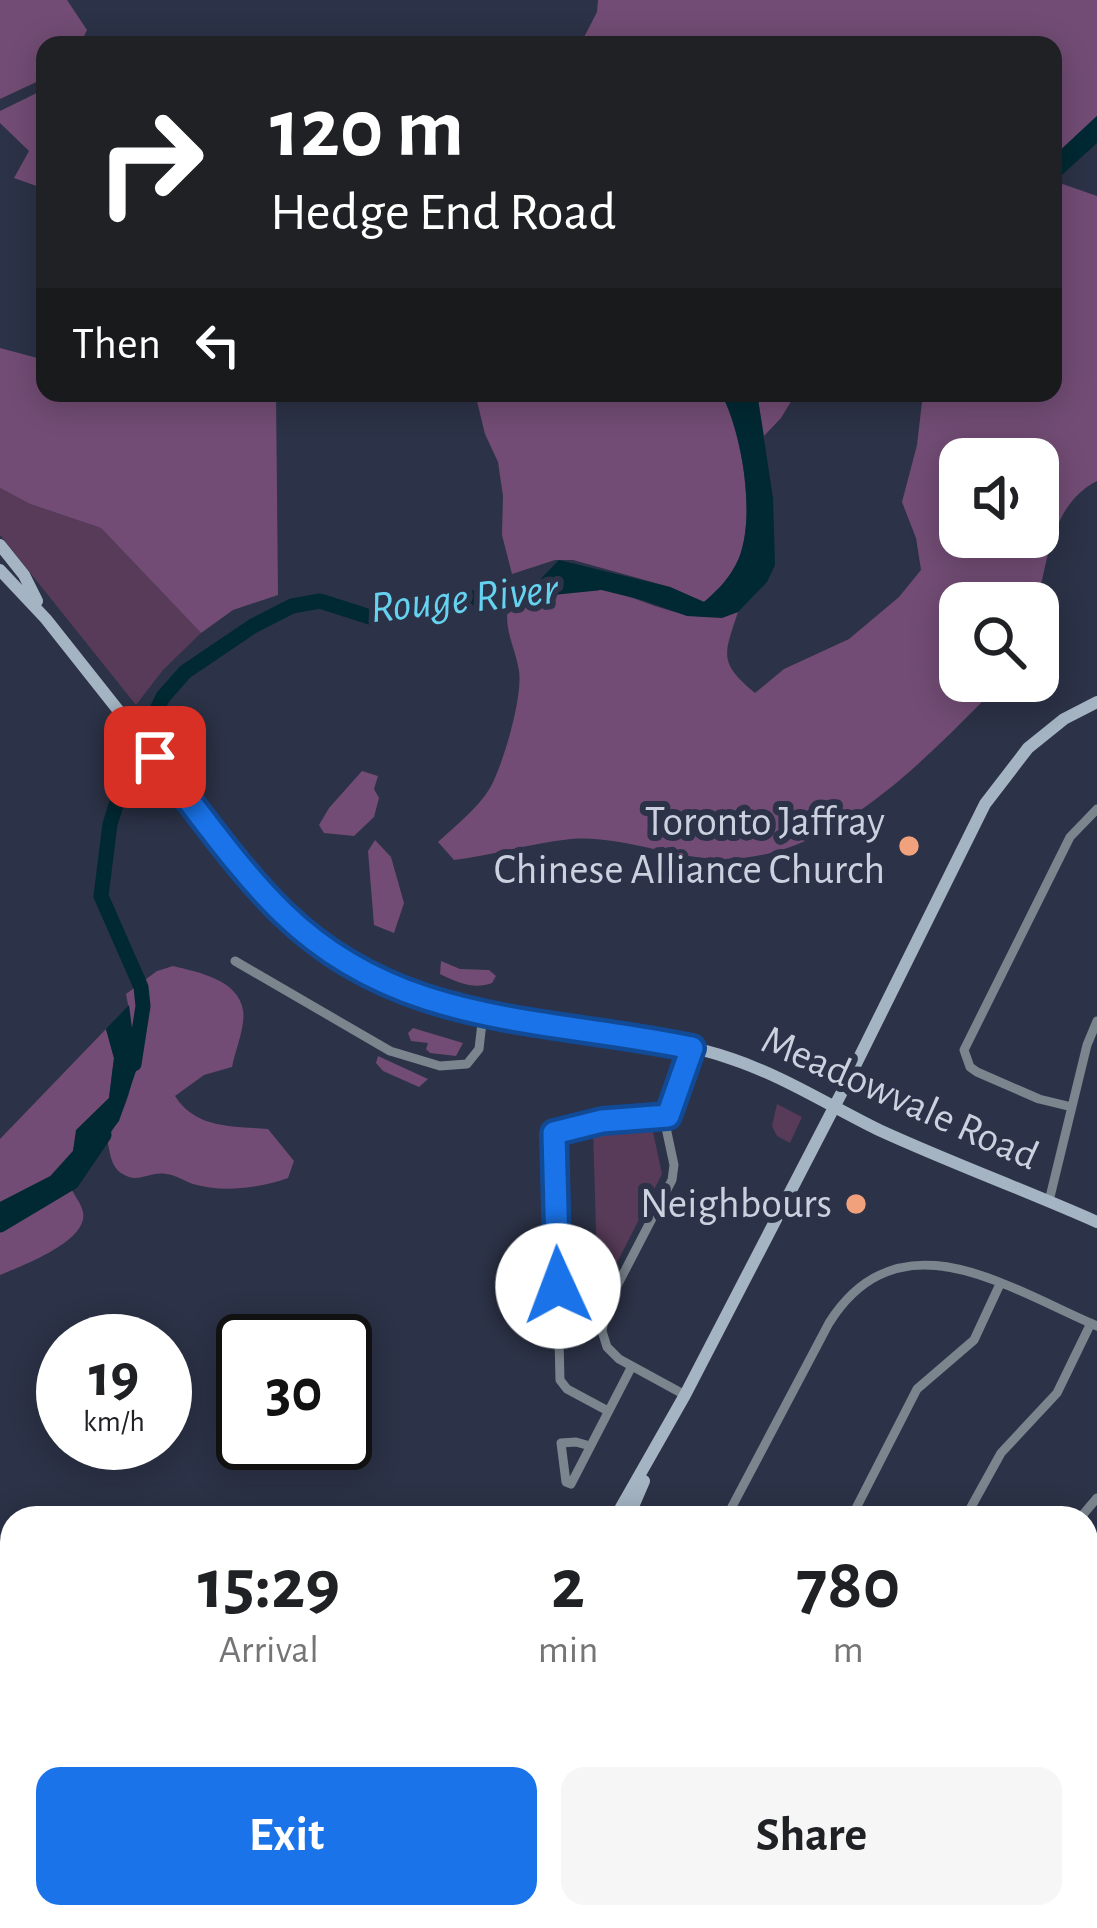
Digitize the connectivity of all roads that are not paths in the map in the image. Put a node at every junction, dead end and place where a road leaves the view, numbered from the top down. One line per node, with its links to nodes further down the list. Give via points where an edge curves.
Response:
1 (0, 545): 3 (main road)
2 (3, 574): 3 (main road, Meadowvale Road)
3 (46, 619): 7 (main road, Meadowvale Road, via 267,896 322,946 411,996)
4 (1097, 703): 10 (main road, via 1028,748 993,791)
5 (1097, 809): 11 (street, via 1070,837 964,1050 977,1072)
6 (235, 961): 7 (street, via 390,1051 440,1066 467,1064)
7 (483, 1015): 9 (main road, Meadowvale Road)
8 (1097, 1021): 11 (street)
9 (692, 1048): 10 (main road, Meadowvale Road); 12 (street)
10 (834, 1107): 13 (main road, Meadowvale Road); 18 (main road)
11 (1072, 1107): 13 (street)
12 (668, 1116): 17 (street, via 672,1180 603,1318 608,1348); 19 (street, via 554,1133 560,1379)
13 (1049, 1201): 14 (main road, Meadowvale Road)
14 (1097, 1222)
15 (1000, 1284): 16 (street); 24 (street, via 923,1264 891,1269 848,1296); 25 (street, via 974,1340 917,1389)
16 (1094, 1324): 26 (street, via 1058,1394 1000,1453)
17 (632, 1366): 18 (street); 19 (street)
18 (685, 1395): 20 (main road)
19 (608, 1411): 21 (street)
20 (663, 1436): 22 (main road); 23 (main road)
21 (590, 1446): 21 (street, via 561,1443 566,1482 571,1484)
22 (622, 1506)
23 (633, 1506)
24 (732, 1506)
25 (857, 1506)
26 (971, 1506)

